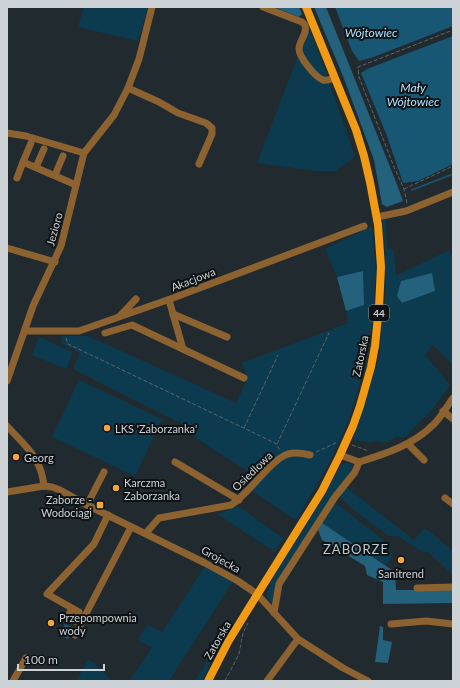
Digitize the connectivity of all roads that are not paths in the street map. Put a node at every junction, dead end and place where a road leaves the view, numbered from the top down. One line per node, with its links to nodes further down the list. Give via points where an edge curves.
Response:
1 (152, 7): 5 (street, Jezioro, via 139,58)
2 (263, 7): 4 (street, via 302,22 306,32 299,46 301,57 323,80)
3 (306, 7): 4 (main road, Zatorska / 44)
4 (335, 78): 18 (main road, Zatorska / 44, via 364,156)
5 (128, 88): 9 (street, Jezioro, via 114,115); 12 (street, via 212,128 212,134)
6 (7, 133): 9 (street)
7 (31, 144): 11 (street)
8 (44, 149): 13 (street)
9 (84, 153): 16 (street, Jezioro)
10 (63, 156): 14 (street)
11 (23, 162): 13 (street); 15 (street)
12 (199, 164)
13 (36, 167): 14 (street)
14 (55, 175): 16 (street)
15 (17, 178)
16 (76, 185): 21 (street, Jezioro)
17 (453, 192): 18 (street, via 408,210)
18 (377, 216): 38 (main road, Zatorska / 44, via 381,267 371,367 353,426)
19 (364, 226): 23 (street, Akacjowa)
20 (7, 248): 21 (street)
21 (55, 262): 26 (street, Jezioro, via 33,306)
22 (136, 298): 25 (street)
23 (169, 300): 24 (street); 25 (street, Akacjowa)
24 (173, 314): 28 (street); 29 (street)
25 (118, 318): 26 (street, Akacjowa, via 79,331)
26 (25, 331): 31 (street, Jezioro)
27 (105, 333): 29 (street, via 132,325)
28 (227, 337)
29 (183, 349): 30 (street)
30 (244, 378)
31 (7, 381)
32 (453, 398): 33 (street)
33 (443, 411): 34 (street); 36 (street, via 434,424)
34 (453, 419)
35 (7, 426): 43 (street, via 34,455 43,472)
36 (408, 444): 39 (street); 41 (street)
37 (310, 455): 46 (street, Osiedlowa, via 298,452 276,461)
38 (340, 455): 41 (street); 54 (main road, Zatorska / 44, via 322,491)
39 (424, 460)
40 (175, 462): 46 (street)
41 (358, 462): 56 (street, via 355,472 335,497 279,584)
42 (104, 472): 48 (street)
43 (44, 486): 44 (street); 48 (street, Grojecka, via 60,490)
44 (7, 492)
45 (445, 498): 47 (street)
46 (239, 500): 51 (street, Osiedlowa, via 231,505 159,518)
47 (453, 504)
48 (87, 505): 49 (street, Grojecka)
49 (108, 515): 50 (street, Grojecka); 55 (street, via 94,544 47,594)
50 (132, 527): 51 (street, Grojecka); 59 (street)
51 (146, 533): 54 (street, Grojecka, via 220,571)
52 (453, 587): 53 (street)
53 (417, 588)
54 (257, 594): 56 (street, Grojecka); 63 (main road, Zatorska / 44)
55 (72, 608)
56 (274, 613): 60 (street, Grojecka)
57 (391, 624): 58 (street)
58 (453, 624)
59 (75, 635)
60 (298, 639): 64 (street); 65 (street, Grojecka)
61 (26, 658): 62 (street)
62 (13, 681)
63 (208, 681)
64 (267, 681)
65 (368, 681)

